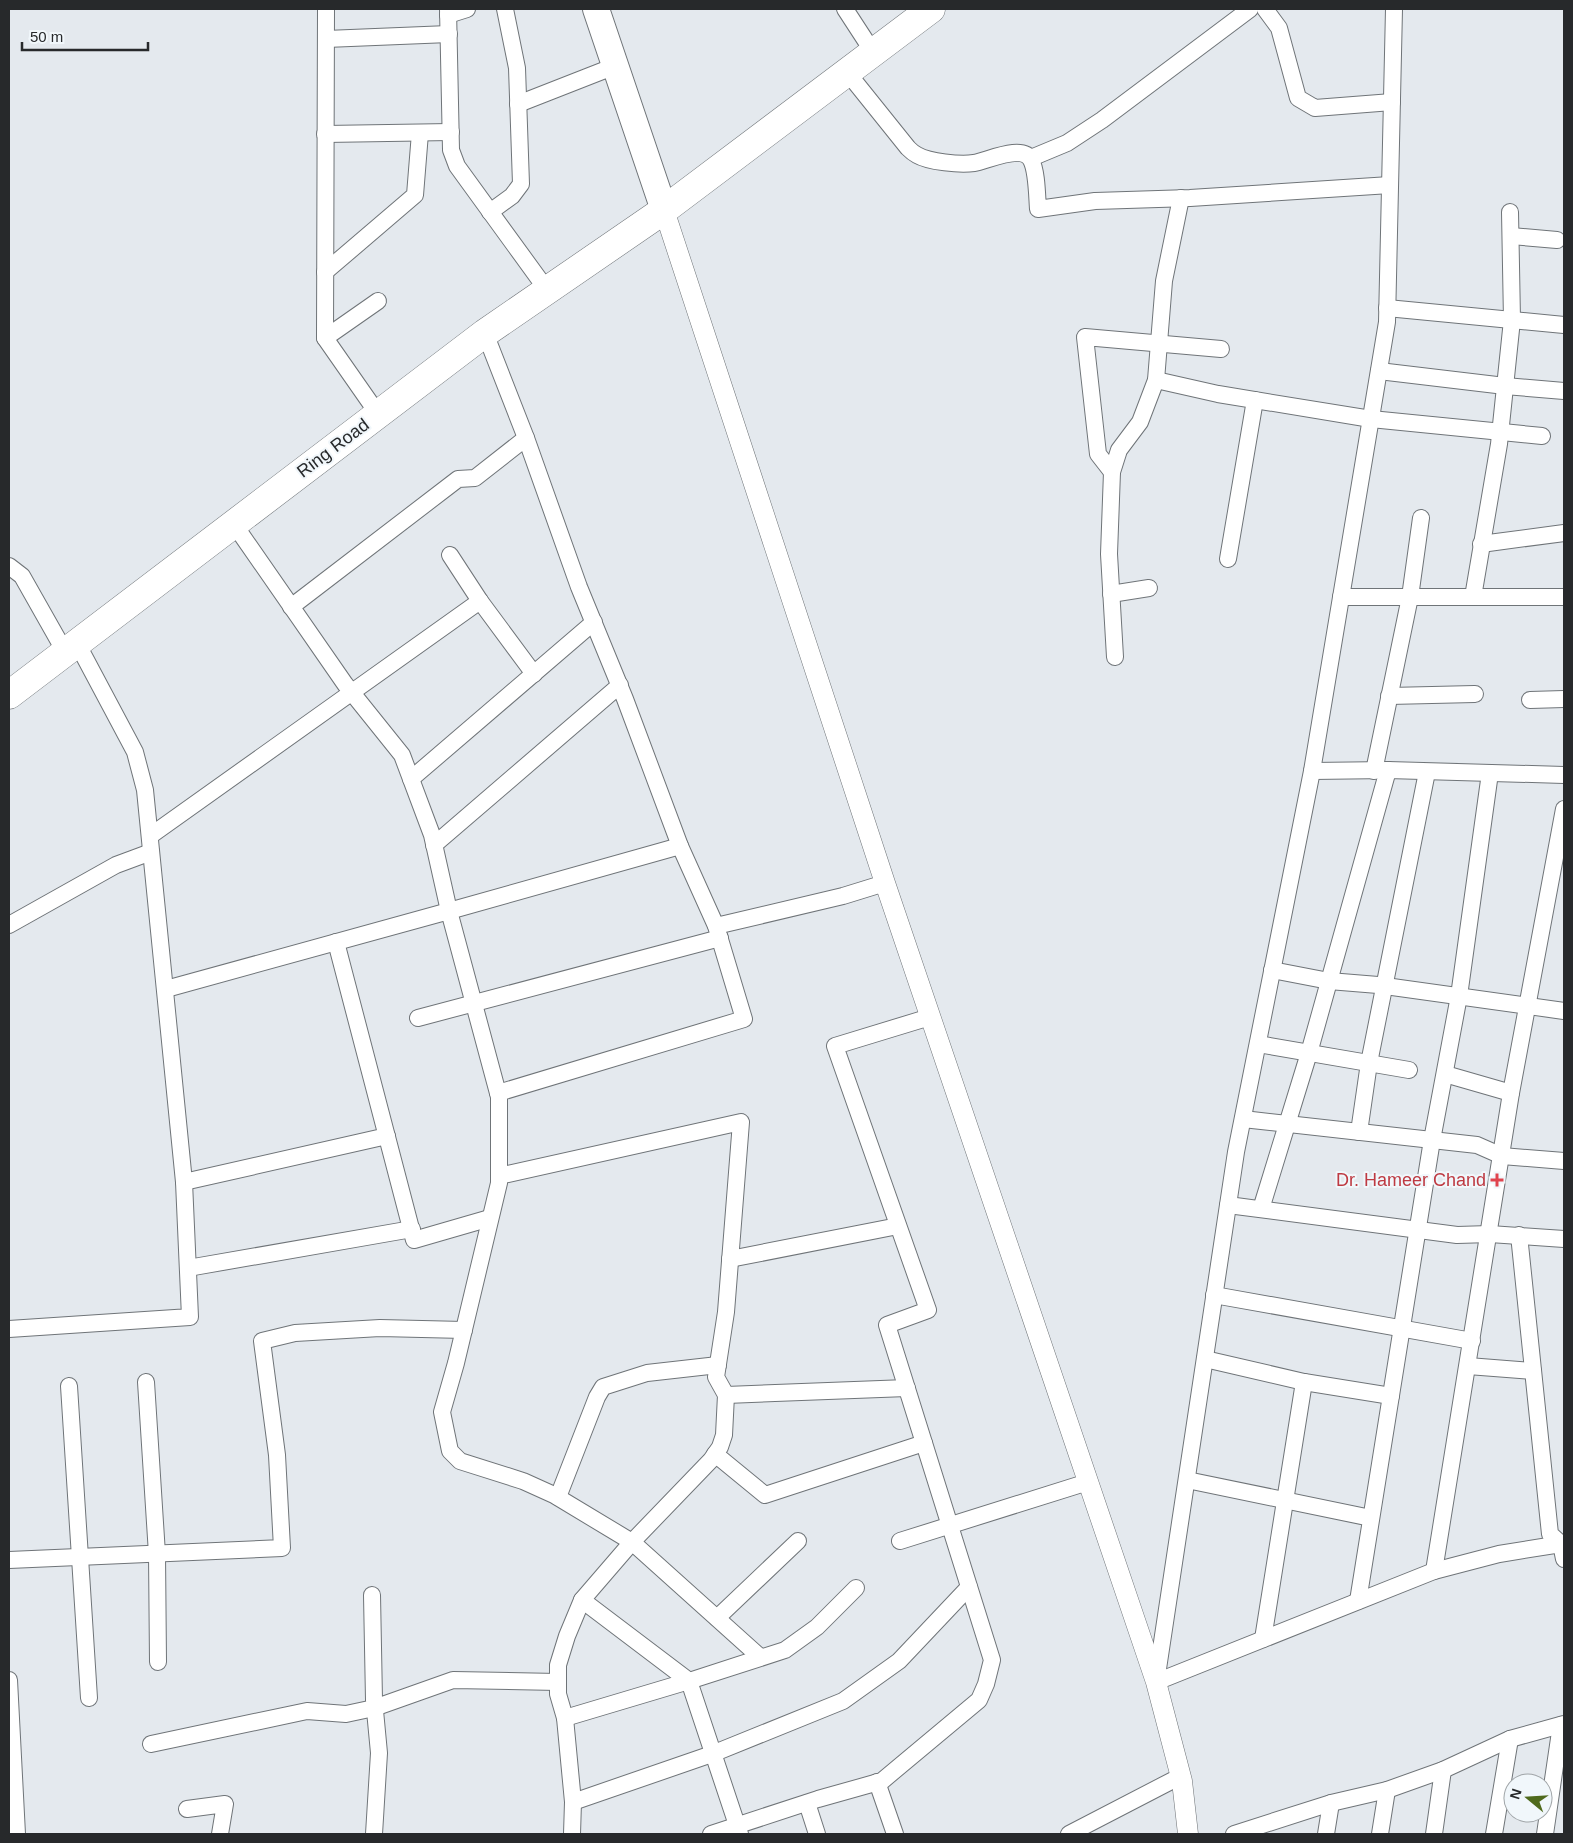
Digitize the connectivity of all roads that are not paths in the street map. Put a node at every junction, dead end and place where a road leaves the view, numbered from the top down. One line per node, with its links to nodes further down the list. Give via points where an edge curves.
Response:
1 (326, 9): 12 (street)
2 (468, 9): 10 (street)
3 (505, 9): 17 (street, via 517,68)
4 (596, 9): 14 (main road)
5 (845, 9): 13 (street)
6 (931, 9): 13 (highway, Ring Road)
7 (1250, 9): 21 (street, via 1102,120 1067,143)
8 (1265, 9): 16 (street, via 1280,28 1298,98 1314,108)
9 (1394, 9): 16 (street)
10 (448, 12): 11 (street)
11 (449, 34): 12 (street); 19 (street)
12 (326, 39): 20 (street)
13 (873, 52): 15 (highway, Ring Road)
14 (615, 66): 17 (street); 24 (main road)
15 (847, 72): 21 (street, via 918,156 953,163 974,163 1021,152); 24 (highway, Ring Road)
16 (1392, 102): 22 (street)
17 (518, 104): 25 (street, via 521,184 512,196)
18 (420, 132): 19 (street); 20 (street); 29 (street, via 415,195)
19 (451, 132): 25 (street, via 451,150 457,166)
20 (325, 134): 29 (street)
21 (1031, 158): 23 (street, via 1038,209 1095,201)
22 (1390, 186): 23 (street); 32 (street)
23 (1181, 198): 37 (street, via 1164,282)
24 (664, 210): 30 (highway, Ring Road); 86 (street)
25 (490, 212): 30 (street)
26 (1510, 212): 27 (street)
27 (1511, 236): 28 (street); 33 (street)
28 (1557, 240)
29 (325, 272): 36 (street)
30 (547, 290): 35 (highway, Ring Road)
31 (378, 301): 36 (street)
32 (1387, 308): 33 (street); 39 (street)
33 (1512, 320): 34 (street); 41 (street)
34 (1564, 325)
35 (485, 333): 44 (highway, Ring Road); 48 (street)
36 (325, 338): 44 (street)
37 (1158, 343): 38 (street); 40 (street); 49 (street, via 1084,336 1098,454)
38 (1221, 350)
39 (1379, 371): 41 (street); 45 (street)
40 (1156, 380): 43 (street); 49 (street, via 1140,422 1119,450)
41 (1505, 386): 42 (street); 46 (street)
42 (1564, 391)
43 (1254, 400): 45 (street); 55 (street)
44 (378, 414): 51 (highway, Ring Road)
45 (1371, 418): 46 (street); 59 (street)
46 (1500, 432): 47 (street); 53 (street)
47 (1542, 436)
48 (526, 438): 64 (street, via 475,478 458,479); 65 (street)
49 (1112, 472): 58 (street)
50 (1421, 518): 60 (street)
51 (234, 524): 64 (street); 66 (highway, Ring Road)
52 (1564, 533): 53 (street)
53 (1482, 544): 61 (street)
54 (450, 555): 63 (street)
55 (1228, 559)
56 (9, 566): 66 (street, via 22,576)
57 (1149, 588): 58 (street)
58 (1111, 594): 67 (street)
59 (1341, 597): 60 (street); 76 (street)
60 (1410, 597): 61 (street); 73 (street)
61 (1473, 597): 62 (street)
62 (1564, 597)
63 (480, 601): 68 (street); 70 (street)
64 (291, 607): 70 (street)
65 (594, 622): 68 (street); 69 (street)
66 (71, 648): 72 (highway, Ring Road); 83 (street, via 135,752 145,790)
67 (1115, 657)
68 (534, 674): 81 (street)
69 (620, 685): 84 (street); 85 (street)
70 (352, 692): 81 (street, via 402,755); 83 (street)
71 (1475, 694): 73 (street)
72 (9, 695)
73 (1389, 696): 77 (street)
74 (1564, 699): 75 (street)
75 (1530, 700)
76 (1312, 770): 77 (street); 91 (street)
77 (1381, 770): 78 (street); 92 (street)
78 (1427, 772): 79 (street); 93 (street)
79 (1490, 772): 80 (street); 95 (street)
80 (1564, 775)
81 (410, 779): 84 (street)
82 (1564, 809): 97 (street)
83 (151, 844): 88 (street); 94 (street)
84 (434, 846): 87 (street)
85 (680, 846): 87 (street); 89 (street)
86 (885, 883): 89 (street); 99 (street)
87 (449, 911): 90 (street); 96 (street)
88 (9, 925)
89 (718, 932): 96 (street); 106 (street, via 744,1019)
90 (336, 942): 94 (street); 111 (street)
91 (1272, 970): 92 (street); 101 (street)
92 (1329, 981): 93 (street); 102 (street)
93 (1384, 986): 95 (street); 103 (street)
94 (166, 989): 116 (street)
95 (1459, 996): 97 (street); 105 (street)
96 (473, 1002): 100 (street); 106 (street)
97 (1528, 1005): 98 (street); 107 (street)
98 (1564, 1011)
99 (930, 1017): 120 (street, via 835,1046); 146 (street)
100 (418, 1018)
101 (1258, 1044): 102 (street); 108 (street)
102 (1309, 1053): 103 (street); 109 (street)
103 (1369, 1063): 104 (street); 110 (street)
104 (1409, 1070)
105 (1444, 1074): 107 (street); 112 (street)
106 (498, 1093): 115 (street)
107 (1511, 1093): 113 (street)
108 (1243, 1119): 109 (street); 117 (street)
109 (1287, 1124): 110 (street); 118 (street)
110 (1360, 1132): 112 (street)
111 (387, 1136): 116 (street); 121 (street)
112 (1432, 1140): 113 (street, via 1477,1145); 122 (street)
113 (1502, 1156): 114 (street); 123 (street)
114 (1564, 1161)
115 (499, 1176): 119 (street); 126 (street, via 740,1122)
116 (184, 1182): 127 (street)
117 (1228, 1205): 118 (street); 128 (street)
118 (1261, 1209): 122 (street)
119 (490, 1218): 121 (street, via 414,1240); 131 (street)
120 (898, 1226): 126 (street); 140 (street, via 928,1310 887,1325)
121 (412, 1229): 127 (street)
122 (1418, 1230): 123 (street, via 1457,1235); 129 (street)
123 (1490, 1234): 124 (street); 132 (street)
124 (1519, 1235): 125 (street); 136 (street)
125 (1564, 1239)
126 (730, 1259): 134 (street)
127 (188, 1268): 130 (street, via 190,1316)
128 (1214, 1295): 129 (street); 133 (street)
129 (1402, 1328): 132 (street); 142 (street)
130 (9, 1329)
131 (464, 1330): 147 (street, via 442,1412 450,1451 460,1461 523,1481); 155 (street, via 380,1328 295,1333 262,1341 277,1455 282,1548)
132 (1472, 1341): 135 (street)
133 (1205, 1360): 138 (street); 145 (street)
134 (718, 1366): 141 (street, via 716,1377); 147 (street, via 647,1372 604,1387 597,1397)
135 (1468, 1366): 136 (street); 158 (street)
136 (1533, 1371): 154 (street, via 1550,1534)
137 (146, 1382): 155 (street)
138 (1304, 1382): 142 (street); 148 (street)
139 (69, 1386): 156 (street)
140 (907, 1388): 141 (street); 143 (street)
141 (726, 1395): 144 (street, via 724,1435)
142 (1391, 1396): 149 (street)
143 (924, 1443): 144 (street, via 765,1495); 150 (street)
144 (715, 1454): 153 (street)
145 (1187, 1480): 148 (street); 171 (street)
146 (1088, 1482): 150 (street); 171 (street)
147 (558, 1497): 153 (street)
148 (1285, 1499): 149 (street); 165 (street)
149 (1371, 1518): 163 (street)
150 (950, 1525): 152 (street); 159 (street)
151 (798, 1541): 164 (street)
152 (900, 1541)
153 (632, 1542): 162 (street); 164 (street)
154 (1562, 1551): 158 (street, via 1499,1554)
155 (158, 1554): 156 (street); 167 (street)
156 (80, 1557): 157 (street); 172 (street)
157 (9, 1560)
158 (1434, 1571): 163 (street)
159 (969, 1587): 178 (street, via 899,1661 843,1701); 181 (street, via 992,1660 979,1700)
160 (856, 1588): 166 (street, via 785,1650)
161 (372, 1595): 173 (street)
162 (582, 1600): 169 (street); 170 (street, via 558,1665)
163 (1358, 1601): 165 (street)
164 (717, 1618): 166 (street)
165 (1263, 1639): 171 (street)
166 (760, 1657): 169 (street)
167 (158, 1662)
168 (9, 1680): 189 (street)
169 (689, 1681): 174 (street); 178 (street)
170 (558, 1682): 173 (street, via 453,1680); 174 (street)
171 (1156, 1682): 180 (street)
172 (89, 1698)
173 (374, 1708): 177 (street, via 346,1714 307,1711); 191 (street, via 379,1753)
174 (565, 1718): 183 (street)
175 (1563, 1725): 176 (street); 203 (street)
176 (1510, 1739): 179 (street); 202 (street)
177 (151, 1744)
178 (712, 1754): 183 (street); 188 (street)
179 (1443, 1770): 182 (street); 201 (street)
180 (1181, 1776): 196 (street); 197 (street)
181 (877, 1782): 184 (street); 195 (street)
182 (1387, 1790): 185 (street); 200 (street)
183 (573, 1802): 192 (street)
184 (807, 1803): 188 (street); 194 (street)
185 (1331, 1803): 187 (street); 199 (street)
186 (187, 1810): 190 (street, via 225,1804)
187 (1266, 1829): 198 (street)
188 (738, 1830): 193 (street)
189 (17, 1834)
190 (220, 1834)
191 (374, 1834)
192 (572, 1834)
193 (711, 1834)
194 (817, 1834)
195 (895, 1834)
196 (1069, 1834)
197 (1188, 1834)
198 (1234, 1834)
199 (1326, 1834)
200 (1380, 1834)
201 (1434, 1834)
202 (1494, 1834)
203 (1545, 1834)

